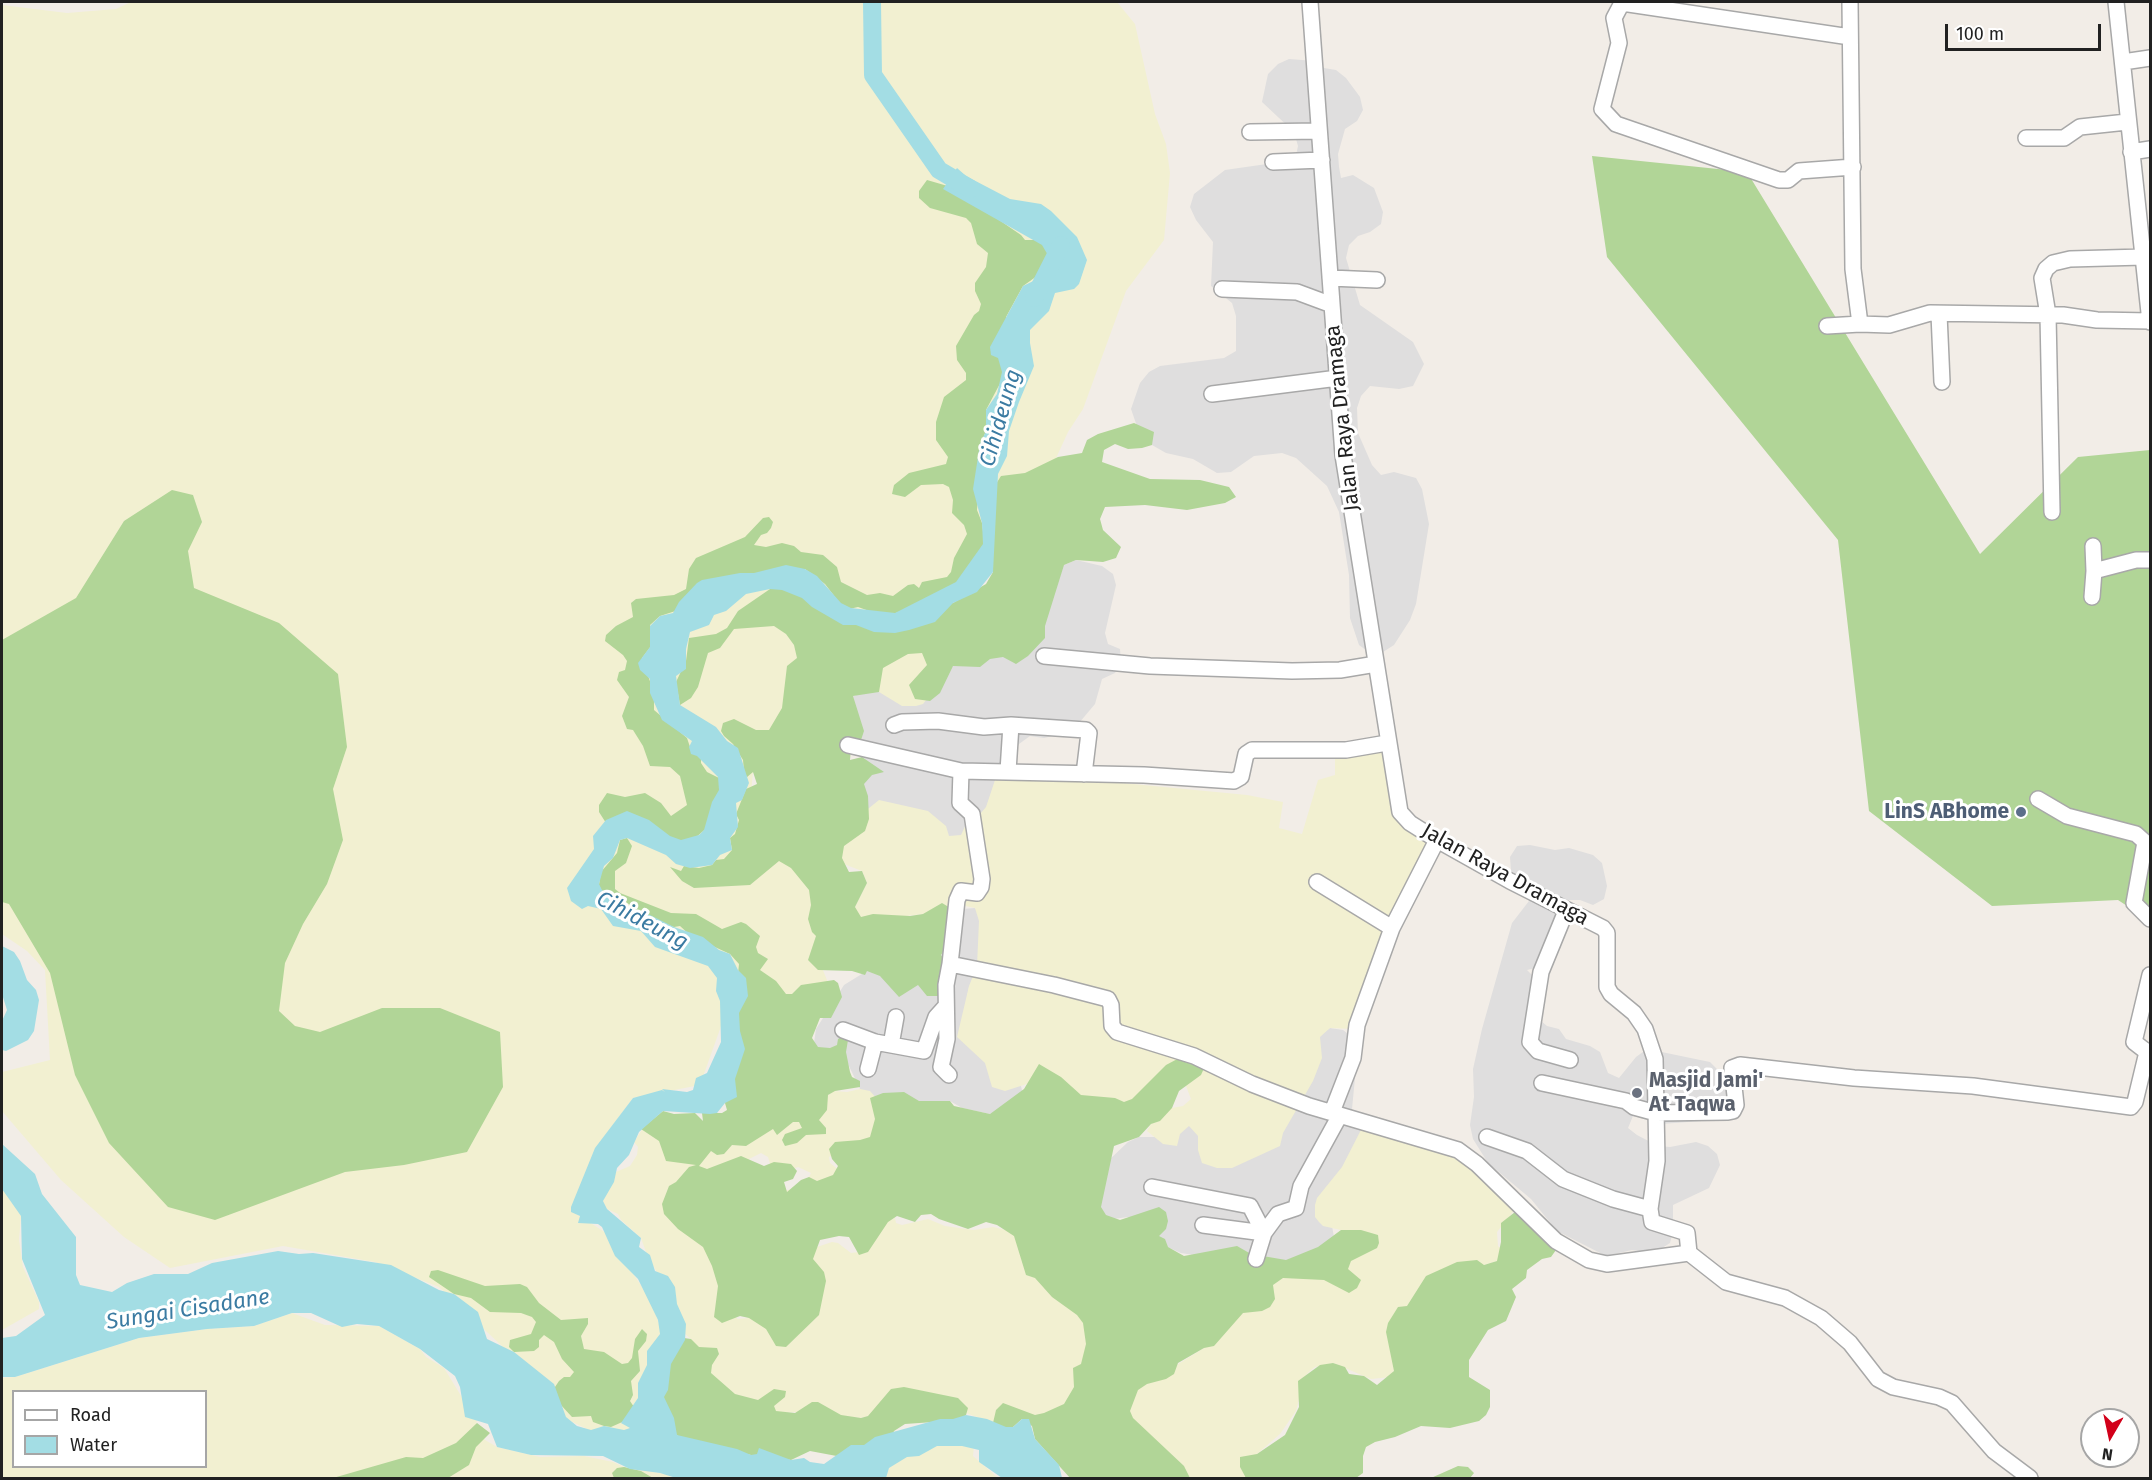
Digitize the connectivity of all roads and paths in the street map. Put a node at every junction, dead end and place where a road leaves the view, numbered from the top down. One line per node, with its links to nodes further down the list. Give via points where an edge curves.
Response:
1 (1310, 2): 8 (street, Jalan Raya Dramaga)
2 (1850, 2): 4 (street)
3 (2116, 2): 6 (street)
4 (1850, 37): 15 (street); 15 (street, via 1622,3 1614,18 1619,43 1602,109 1616,124 1779,180 1788,180 1799,171)
5 (2151, 58): 6 (street)
6 (2123, 62): 7 (street)
7 (2127, 122): 10 (street, via 2080,127 2064,138); 12 (street)
8 (1319, 131): 9 (street); 13 (street, Jalan Raya Dramaga)
9 (1250, 132)
10 (2026, 138)
11 (2151, 148): 12 (street)
12 (2131, 152): 16 (street)
13 (1322, 160): 14 (street); 17 (street, Jalan Raya Dramaga)
14 (1273, 162)
15 (1853, 167): 24 (street, via 1853,269)
16 (2143, 257): 22 (street, via 2053,263 2042,278); 23 (street)
17 (1330, 278): 18 (street); 20 (street, Jalan Raya Dramaga)
18 (1377, 280)
19 (1222, 289): 20 (street, via 1297,292)
20 (1332, 305): 26 (street, Jalan Raya Dramaga)
21 (1938, 314): 22 (street); 24 (street, via 1921,314 1889,325); 27 (street)
22 (2048, 315): 23 (street); 29 (street)
23 (2150, 321)
24 (1860, 324): 25 (street)
25 (1827, 326)
26 (1338, 378): 28 (street); 35 (street, Jalan Raya Dramaga, via 1343,455)
27 (1942, 382)
28 (1212, 394)
29 (2052, 512)
30 (2093, 546): 32 (street)
31 (2151, 560): 32 (street)
32 (2094, 571): 33 (street)
33 (2092, 597)
34 (1044, 656): 35 (street, via 1150,666 1292,671 1341,670)
35 (1376, 664): 38 (street, Jalan Raya Dramaga)
36 (894, 725): 37 (street, via 938,721 984,727)
37 (1011, 725): 41 (street); 42 (street, via 1086,730 1089,733)
38 (1387, 743): 42 (street, via 1346,750 1248,751 1241,777 1234,781); 44 (street, Jalan Raya Dramaga, via 1400,812)
39 (848, 745): 40 (street)
40 (961, 771): 41 (street); 49 (street, via 960,803 972,814 982,879 976,893 961,891 957,900)
41 (1008, 771): 42 (street)
42 (1084, 774)
43 (2038, 799): 47 (street, via 2067,816 2136,834 2145,842 2134,903)
44 (1437, 840): 46 (street, Jalan Raya Dramaga); 48 (street)
45 (1317, 882): 48 (street)
46 (1566, 911): 56 (street, via 1541,972 1530,1042 1538,1051); 61 (street, Jalan Raya Dramaga, via 1607,933 1607,987 1634,1013 1649,1038 1655,1059)
47 (2151, 919)
48 (1392, 928): 60 (street, via 1354,1034 1353,1058)
49 (950, 964): 51 (street); 60 (street, via 1108,999 1112,1026 1117,1032 1194,1056 1262,1088)
50 (2151, 975): 55 (street, via 2134,1042)
51 (945, 1007): 54 (street, via 936,1017 924,1051); 58 (street, via 947,1039 941,1067)
52 (896, 1017): 54 (street)
53 (843, 1030): 54 (street)
54 (883, 1043): 57 (street)
55 (2149, 1051): 61 (street, via 2131,1107 1973,1086 1740,1065 1732,1068 1736,1105 1733,1112)
56 (1570, 1060)
57 (868, 1069)
58 (949, 1075)
59 (1542, 1083): 61 (street, via 1626,1101)
60 (1336, 1113): 66 (street, via 1301,1186 1296,1208 1278,1214); 67 (street, via 1467,1155 1557,1241 1589,1260 1607,1264)
61 (1656, 1113): 64 (street, Jalan Raya Dramaga, via 1657,1161)
62 (1487, 1137): 64 (street, via 1527,1151 1572,1183)
63 (1152, 1187): 66 (street, via 1250,1206)
64 (1650, 1209): 67 (street, via 1652,1222 1687,1233)
65 (1203, 1225): 66 (street)
66 (1264, 1233): 68 (street)
67 (1689, 1253): 69 (street, via 1726,1282 1785,1298 1821,1318 1850,1343 1878,1378 1893,1387 1952,1403 1994,1451)
68 (1256, 1259)
69 (2030, 1479)

